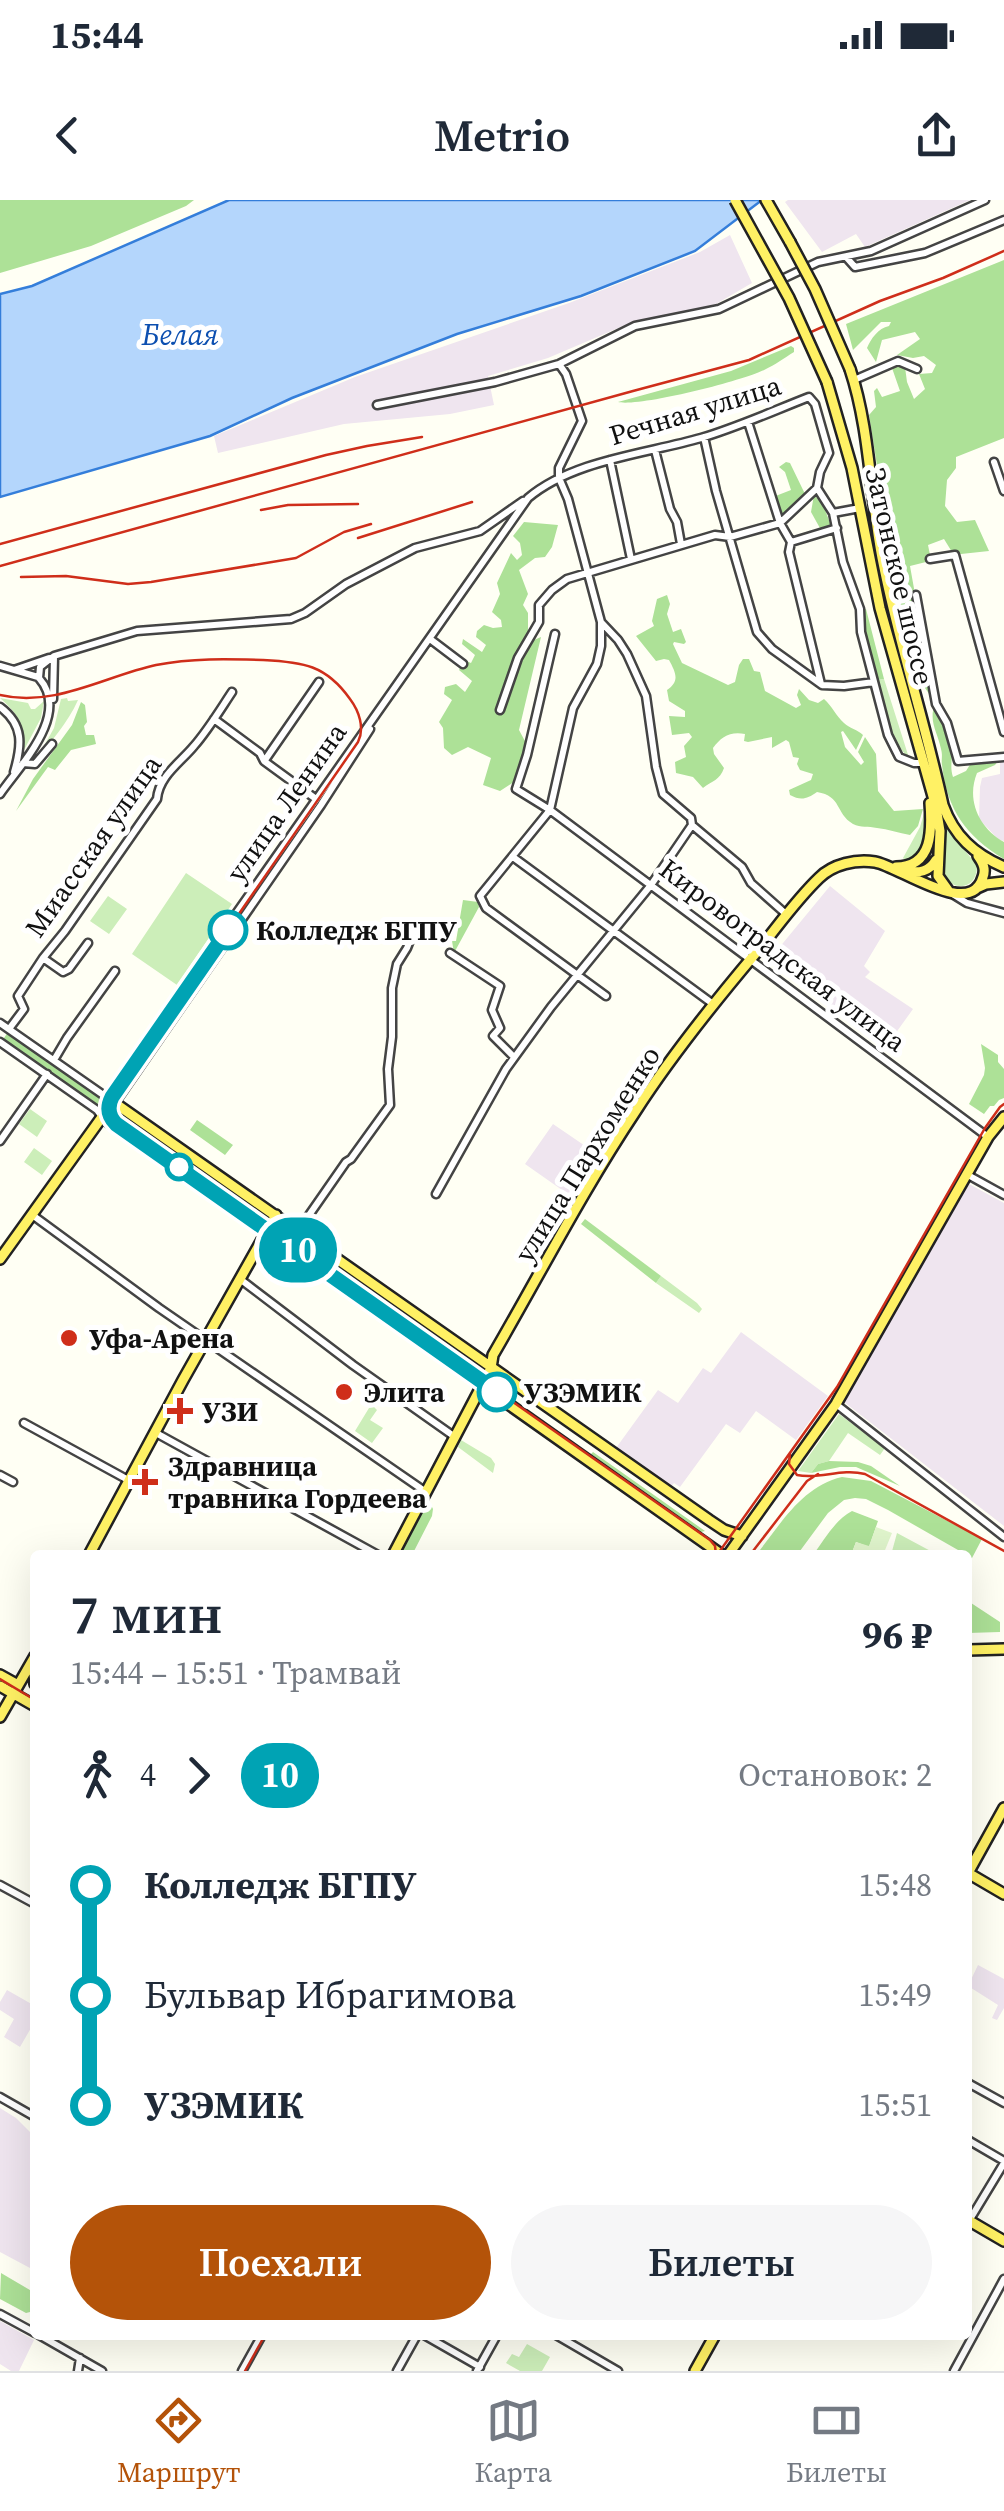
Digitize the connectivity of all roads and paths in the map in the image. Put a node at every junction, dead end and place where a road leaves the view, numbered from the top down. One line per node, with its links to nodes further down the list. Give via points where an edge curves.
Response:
1 (735, 200): 19 (main road, Затонское шоссе, bridge, via 827,382)
2 (766, 200): 8 (main road, Затонское шоссе, bridge)
3 (985, 200): 5 (street)
4 (1004, 220): 5 (street, via 926,253 855,266)
5 (847, 258): 6 (street, via 818,262 719,309 634,326)
6 (559, 364): 9 (street); 15 (street, via 582,421)
7 (917, 369): 8 (street, via 898,361)
8 (854, 380): 54 (main road, Затонское шоссе, via 892,607)
9 (377, 406)
10 (748, 422): 11 (street, Речная улица); 16 (street, Речная улица, via 810,397 829,453); 21 (street)
11 (704, 437): 12 (street, Речная улица); 23 (street)
12 (654, 450): 13 (street, Речная улица); 25 (street)
13 (610, 460): 15 (street, Речная улица); 26 (street)
14 (994, 462): 17 (street)
15 (560, 478): 18 (street, улица Ленина); 28 (street)
16 (816, 488): 20 (street); 21 (street)
17 (1004, 491)
18 (528, 498): 32 (street, улица Ленина); 33 (street, via 480,531 416,548 292,619 136,631)
19 (860, 508): 20 (street); 51 (main road, Затонское шоссе)
20 (834, 513): 22 (street)
21 (780, 523): 23 (street); 24 (street)
22 (837, 528): 24 (street); 39 (street)
23 (730, 537): 25 (street); 40 (street, via 757,632)
24 (791, 542): 40 (street)
25 (681, 544): 26 (street)
26 (631, 558): 28 (street)
27 (930, 559): 47 (street, via 955,555)
28 (588, 571): 30 (street); 44 (street, via 567,579 539,605)
29 (916, 595): 49 (street, via 936,704 958,760)
30 (601, 622): 57 (street, via 597,664 573,708); 58 (street, via 627,654 646,696 663,794)
31 (554, 634): 57 (street, Кировоградская улица, via 516,789)
32 (432, 642): 34 (street); 45 (street, улица Ленина)
33 (54, 660): 36 (street); 37 (street, via 40,667); 42 (street)
34 (463, 664)
35 (1, 667): 36 (street)
36 (14, 670): 37 (street)
37 (39, 678): 42 (street)
38 (319, 682): 50 (street)
39 (874, 682): 40 (street); 51 (street, via 899,757)
40 (822, 685)
41 (232, 692): 46 (street, Миасская улица)
42 (51, 705): 52 (street)
43 (0, 707): 53 (street, via 19,735)
44 (500, 710)
45 (378, 715): 56 (street, улица Ленина); 75 (street, улица Ленина)
46 (214, 719): 50 (street); 77 (street, Миасская улица, via 174,766)
47 (1004, 732)
48 (52, 744): 52 (street, via 35,764)
49 (1004, 757)
50 (264, 761): 56 (street)
51 (923, 762): 54 (main road, Затонское шоссе)
52 (22, 763): 53 (street)
53 (11, 778): 55 (street)
54 (933, 780): 59 (main road); 60 (main road, via 951,823); 62 (main road, via 927,848 907,866)
55 (0, 794)
56 (316, 798): 75 (street, улица Ленина)
57 (550, 810): 61 (street); 66 (street, Кировоградская улица)
58 (692, 824): 66 (street); 71 (street)
59 (939, 852): 64 (main road, via 924,871); 68 (main road, via 938,876)
60 (978, 856): 63 (main road); 67 (main road, via 983,877)
61 (513, 858): 73 (street); 80 (street, via 480,896 486,908)
62 (885, 864): 64 (main road, улица Пархоменко); 71 (main road, улица Пархоменко, via 828,870)
63 (1004, 867)
64 (899, 870): 68 (main road, улица Пархоменко)
65 (1004, 882): 67 (main road)
66 (651, 886): 73 (street); 78 (street, Кировоградская улица)
67 (974, 890): 68 (main road); 69 (street)
68 (950, 892): 69 (street)
69 (980, 906): 70 (street)
70 (1004, 913)
71 (787, 916): 78 (main road, улица Пархоменко)
72 (415, 928): 99 (street, via 392,988 390,1104)
73 (613, 931): 80 (street); 82 (street)
74 (88, 943): 77 (street, via 63,972)
75 (214, 950): 88 (street, улица Ленина)
76 (450, 953): 85 (street, via 500,986 492,1010 500,1028 493,1036)
77 (43, 958): 83 (street, Миасская улица, via 18,996 24,1010)
78 (750, 960): 82 (main road, улица Пархоменко); 91 (street, Кировоградская улица)
79 (116, 971): 86 (street)
80 (578, 974): 81 (street); 85 (street)
81 (606, 996)
82 (714, 1004): 103 (main road, улица Пархоменко, via 634,1113)
83 (3, 1026): 86 (street)
84 (0, 1042): 87 (street)
85 (514, 1057): 94 (street)
86 (54, 1060): 88 (street)
87 (46, 1074): 90 (street); 92 (street)
88 (112, 1101): 90 (street, улица Ленина); 97 (main road)
89 (1004, 1116): 91 (main road)
90 (102, 1117): 96 (main road, улица Ленина); 98 (main road)
91 (988, 1138): 93 (main road)
92 (0, 1141)
93 (968, 1175): 95 (street); 105 (main road)
94 (436, 1194)
95 (1004, 1195)
96 (32, 1214): 100 (main road, улица Ленина); 102 (street)
97 (276, 1215): 98 (main road); 99 (main road)
98 (266, 1231): 101 (main road); 104 (main road)
99 (298, 1231): 103 (main road)
100 (0, 1259)
101 (240, 1279): 102 (main road); 108 (street)
102 (206, 1339): 107 (main road); 112 (street)
103 (491, 1368): 104 (main road, улица Пархоменко); 113 (main road, via 709,1520)
104 (481, 1384): 108 (main road, улица Пархоменко); 118 (main road)
105 (836, 1404): 113 (main road); 114 (street)
106 (24, 1423): 110 (street)
107 (156, 1434): 110 (main road); 116 (street)
108 (455, 1437): 112 (main road, улица Пархоменко)
109 (0, 1475): 111 (street)
110 (130, 1481): 115 (main road)
111 (13, 1482)
112 (426, 1492): 117 (main road, улица Пархоменко)
113 (742, 1536): 119 (main road)
114 (1004, 1536)
115 (93, 1550)
116 (369, 1550)
117 (396, 1550)
118 (718, 1550)
119 (729, 1550)
120 (1004, 1651): 121 (main road)
121 (972, 1652)
122 (30, 1665): 125 (main road)
123 (0, 1675): 125 (main road)
124 (0, 1686): 125 (main road)
125 (16, 1690): 126 (main road); 127 (main road)
126 (30, 1702)
127 (0, 1718)
128 (1004, 1808): 129 (main road)
129 (972, 1866)
130 (972, 1875): 132 (main road)
131 (0, 1885): 133 (street)
132 (1004, 1894)
133 (30, 1901)
134 (972, 2084): 136 (street)
135 (0, 2097): 137 (street)
136 (1004, 2103)
137 (30, 2113)
138 (972, 2142): 139 (street)
139 (1004, 2162): 140 (street)
140 (972, 2214)
141 (972, 2223): 142 (main road)
142 (1004, 2240)
143 (1004, 2279): 146 (street)
144 (0, 2314): 145 (street)
145 (30, 2328)
146 (972, 2338)
147 (51, 2340): 155 (street)
148 (259, 2340): 160 (street)
149 (417, 2340): 161 (street)
150 (429, 2340): 157 (street)
151 (494, 2340): 157 (street)
152 (564, 2340): 156 (street)
153 (711, 2340): 163 (main road)
154 (971, 2340): 164 (street)
155 (80, 2358): 158 (street); 159 (street)
156 (607, 2368): 162 (street)
157 (478, 2369)
158 (78, 2371)
159 (102, 2371)
160 (242, 2371)
161 (397, 2371)
162 (618, 2371)
163 (695, 2371)
164 (954, 2371)

